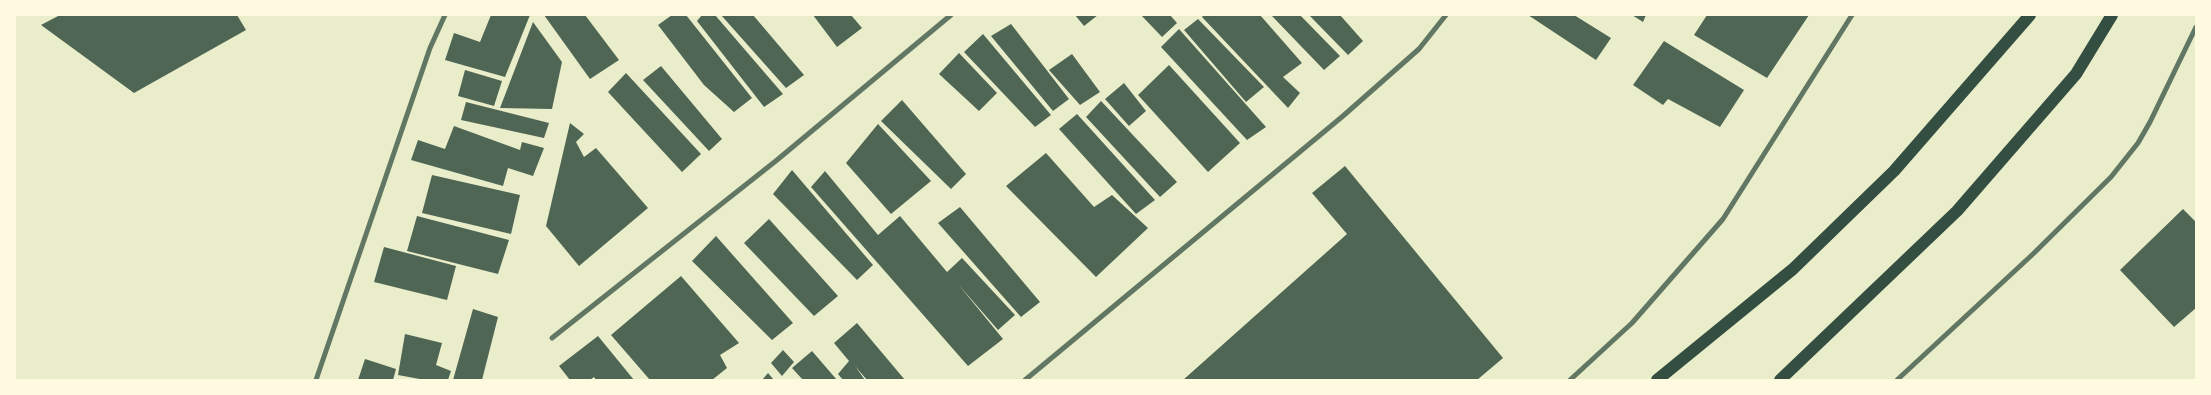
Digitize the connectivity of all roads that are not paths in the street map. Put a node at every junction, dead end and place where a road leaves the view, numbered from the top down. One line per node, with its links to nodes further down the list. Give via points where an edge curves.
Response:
1 (445, 15): 10 (street, via 430,48)
2 (951, 15): 8 (street, via 777,160)
3 (1446, 15): 11 (street, via 1419,49 1343,116)
4 (1852, 15): 12 (street, via 1723,219 1632,324)
5 (2029, 15): 9 (main road, via 1894,171 1793,269)
6 (2112, 15): 13 (main road, via 2076,74 1957,211)
7 (2196, 27): 14 (street, via 2150,122 2111,177)
8 (552, 338)
9 (1660, 378)
10 (316, 380)
11 (1024, 380)
12 (1570, 380)
13 (1780, 380)
14 (1897, 380)

